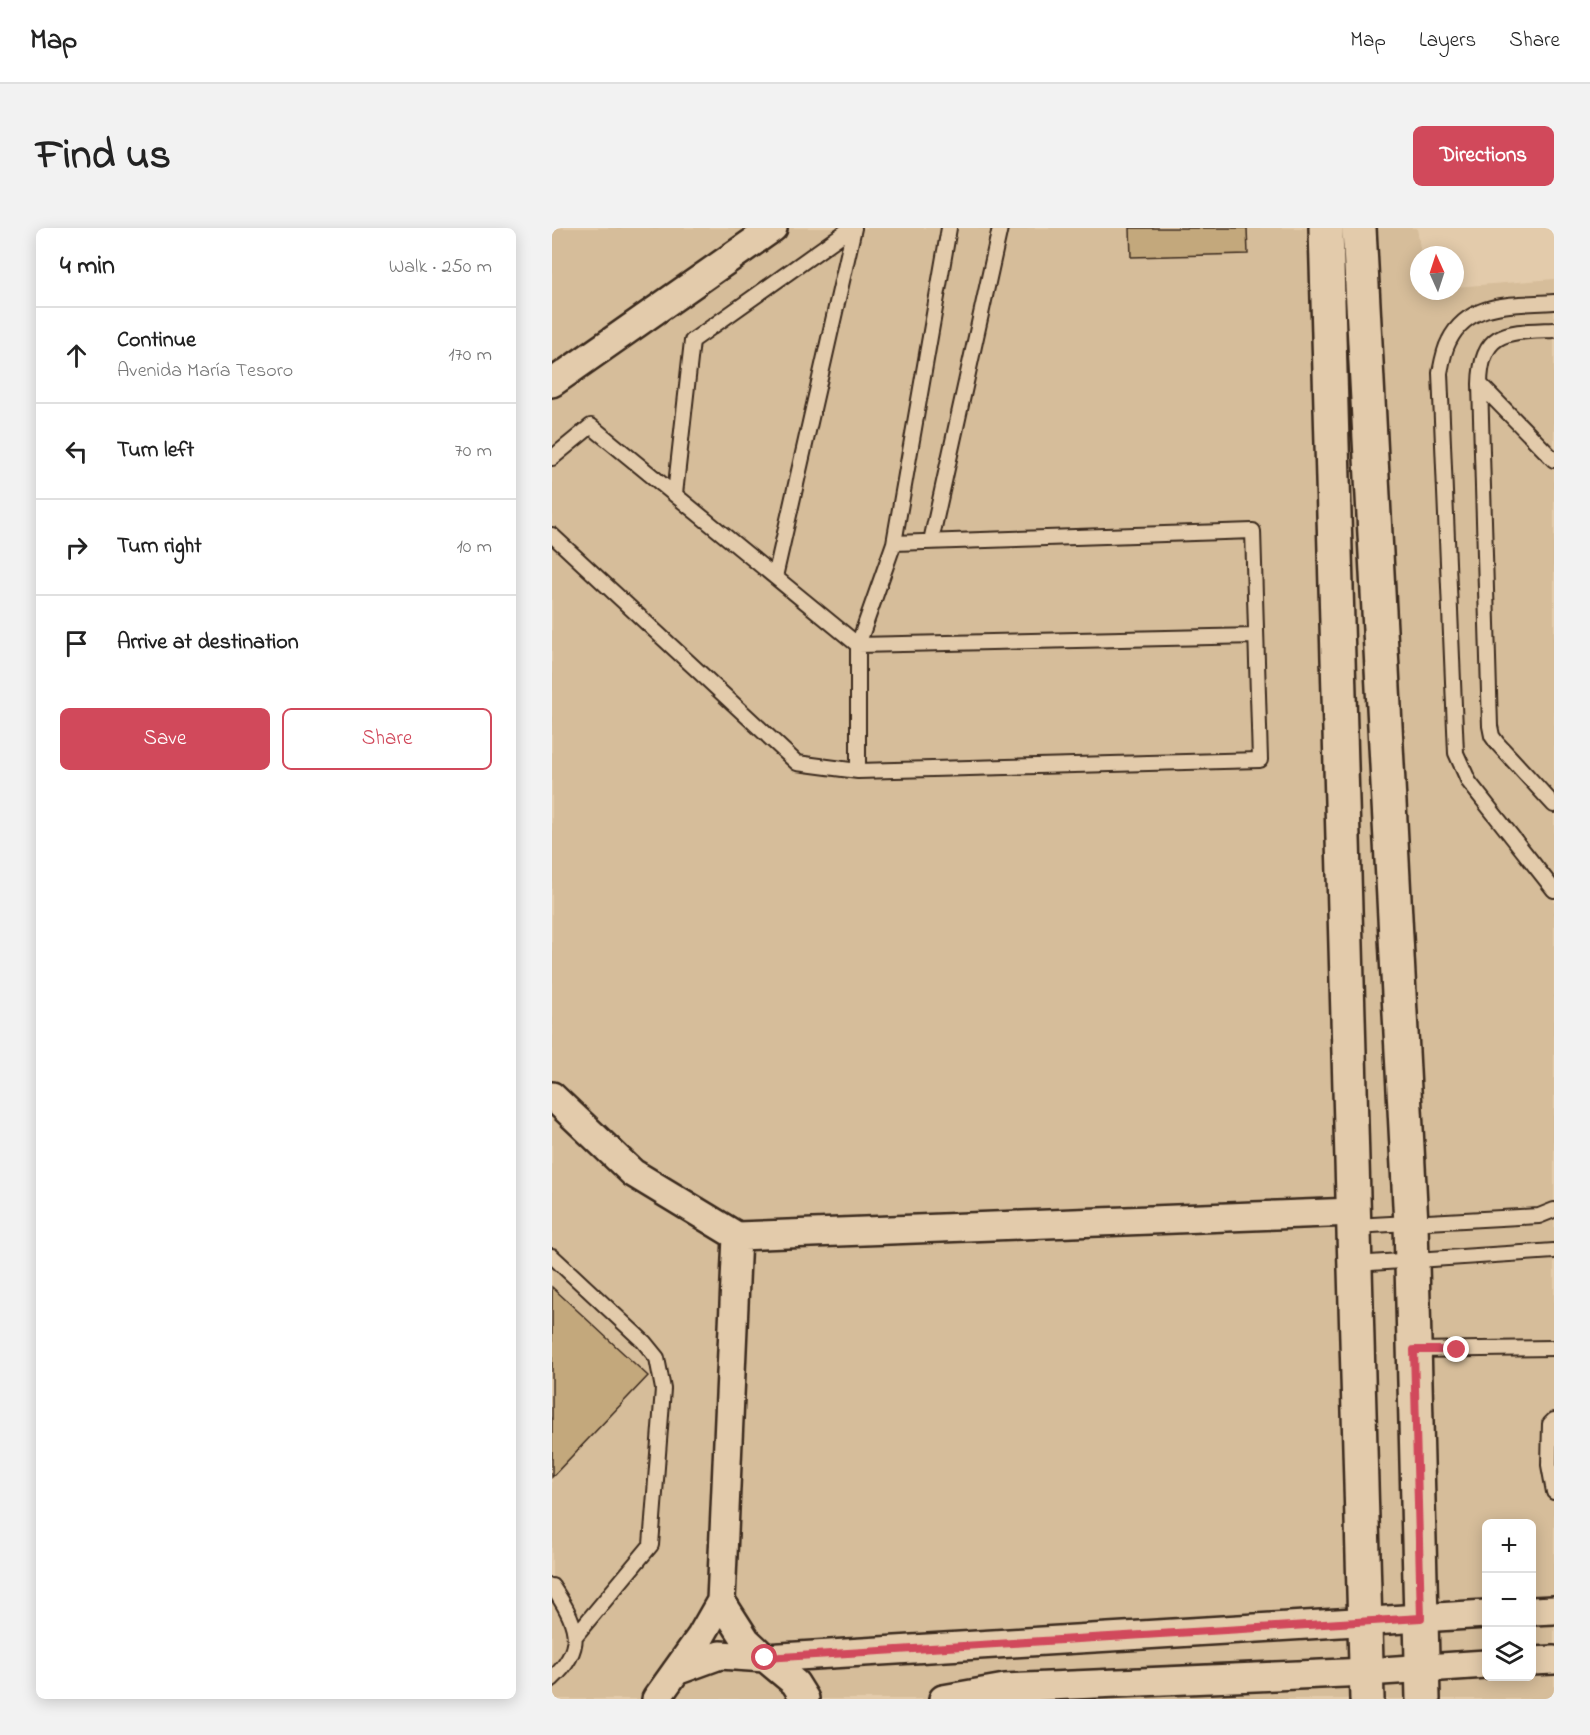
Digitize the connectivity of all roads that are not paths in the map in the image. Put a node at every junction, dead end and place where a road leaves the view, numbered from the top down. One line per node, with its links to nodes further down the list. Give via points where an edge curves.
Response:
1 (773, 228): 9 (street)
2 (852, 228): 13 (lane, via 693,340); 17 (lane)
3 (949, 228): 16 (lane)
4 (1000, 228): 15 (lane)
5 (1326, 228): 25 (street)
6 (1359, 228): 26 (street)
7 (1554, 302): 22 (lane, via 1488,307 1462,321 1448,341 1440,373 1456,753 1469,782)
8 (1554, 330): 10 (lane, via 1514,332 1498,338 1481,364)
9 (552, 383)
10 (1480, 384): 12 (lane); 21 (lane, via 1492,736)
11 (552, 458): 13 (lane, via 591,426)
12 (1554, 460)
13 (675, 494): 17 (lane)
14 (552, 535): 20 (lane, via 797,763)
15 (931, 541): 16 (lane); 18 (lane, via 1253,531)
16 (894, 543): 19 (lane)
17 (775, 577): 19 (lane)
18 (1256, 636): 19 (lane); 20 (lane, via 1260,760)
19 (858, 645): 20 (lane)
20 (858, 771)
21 (1554, 805)
22 (1554, 890)
23 (552, 1096): 27 (street, via 633,1173)
24 (1554, 1210): 26 (lane, via 1539,1216)
25 (1354, 1219): 26 (lane); 27 (street); 31 (street)
26 (1411, 1224): 30 (street)
27 (737, 1236): 37 (street)
28 (1554, 1251): 30 (lane)
29 (552, 1256): 43 (lane, via 644,1342 657,1358 663,1389 651,1545)
30 (1412, 1260): 31 (lane); 33 (street)
31 (1355, 1264): 42 (street)
32 (1554, 1348): 33 (lane)
33 (1414, 1350): 41 (street)
34 (1554, 1420): 35 (lane, via 1550,1424 1549,1465)
35 (1554, 1492)
36 (552, 1586): 43 (lane, via 570,1614)
37 (721, 1601): 44 (street, via 746,1640); 48 (street)
38 (1554, 1610): 39 (street)
39 (1536, 1611)
40 (1482, 1614): 41 (street)
41 (1421, 1618): 42 (street); 50 (street)
42 (1365, 1622): 44 (street); 51 (street)
43 (576, 1635): 49 (lane, via 569,1658)
44 (765, 1658): 48 (street, via 720,1655); 53 (street, via 795,1683)
45 (1554, 1660): 46 (street)
46 (1536, 1661)
47 (1482, 1665): 50 (street)
48 (676, 1671): 52 (street)
49 (552, 1678)
50 (1422, 1684): 51 (street)
51 (1367, 1685): 54 (street, via 1005,1689)
52 (656, 1699)
53 (805, 1699)
54 (943, 1699)

